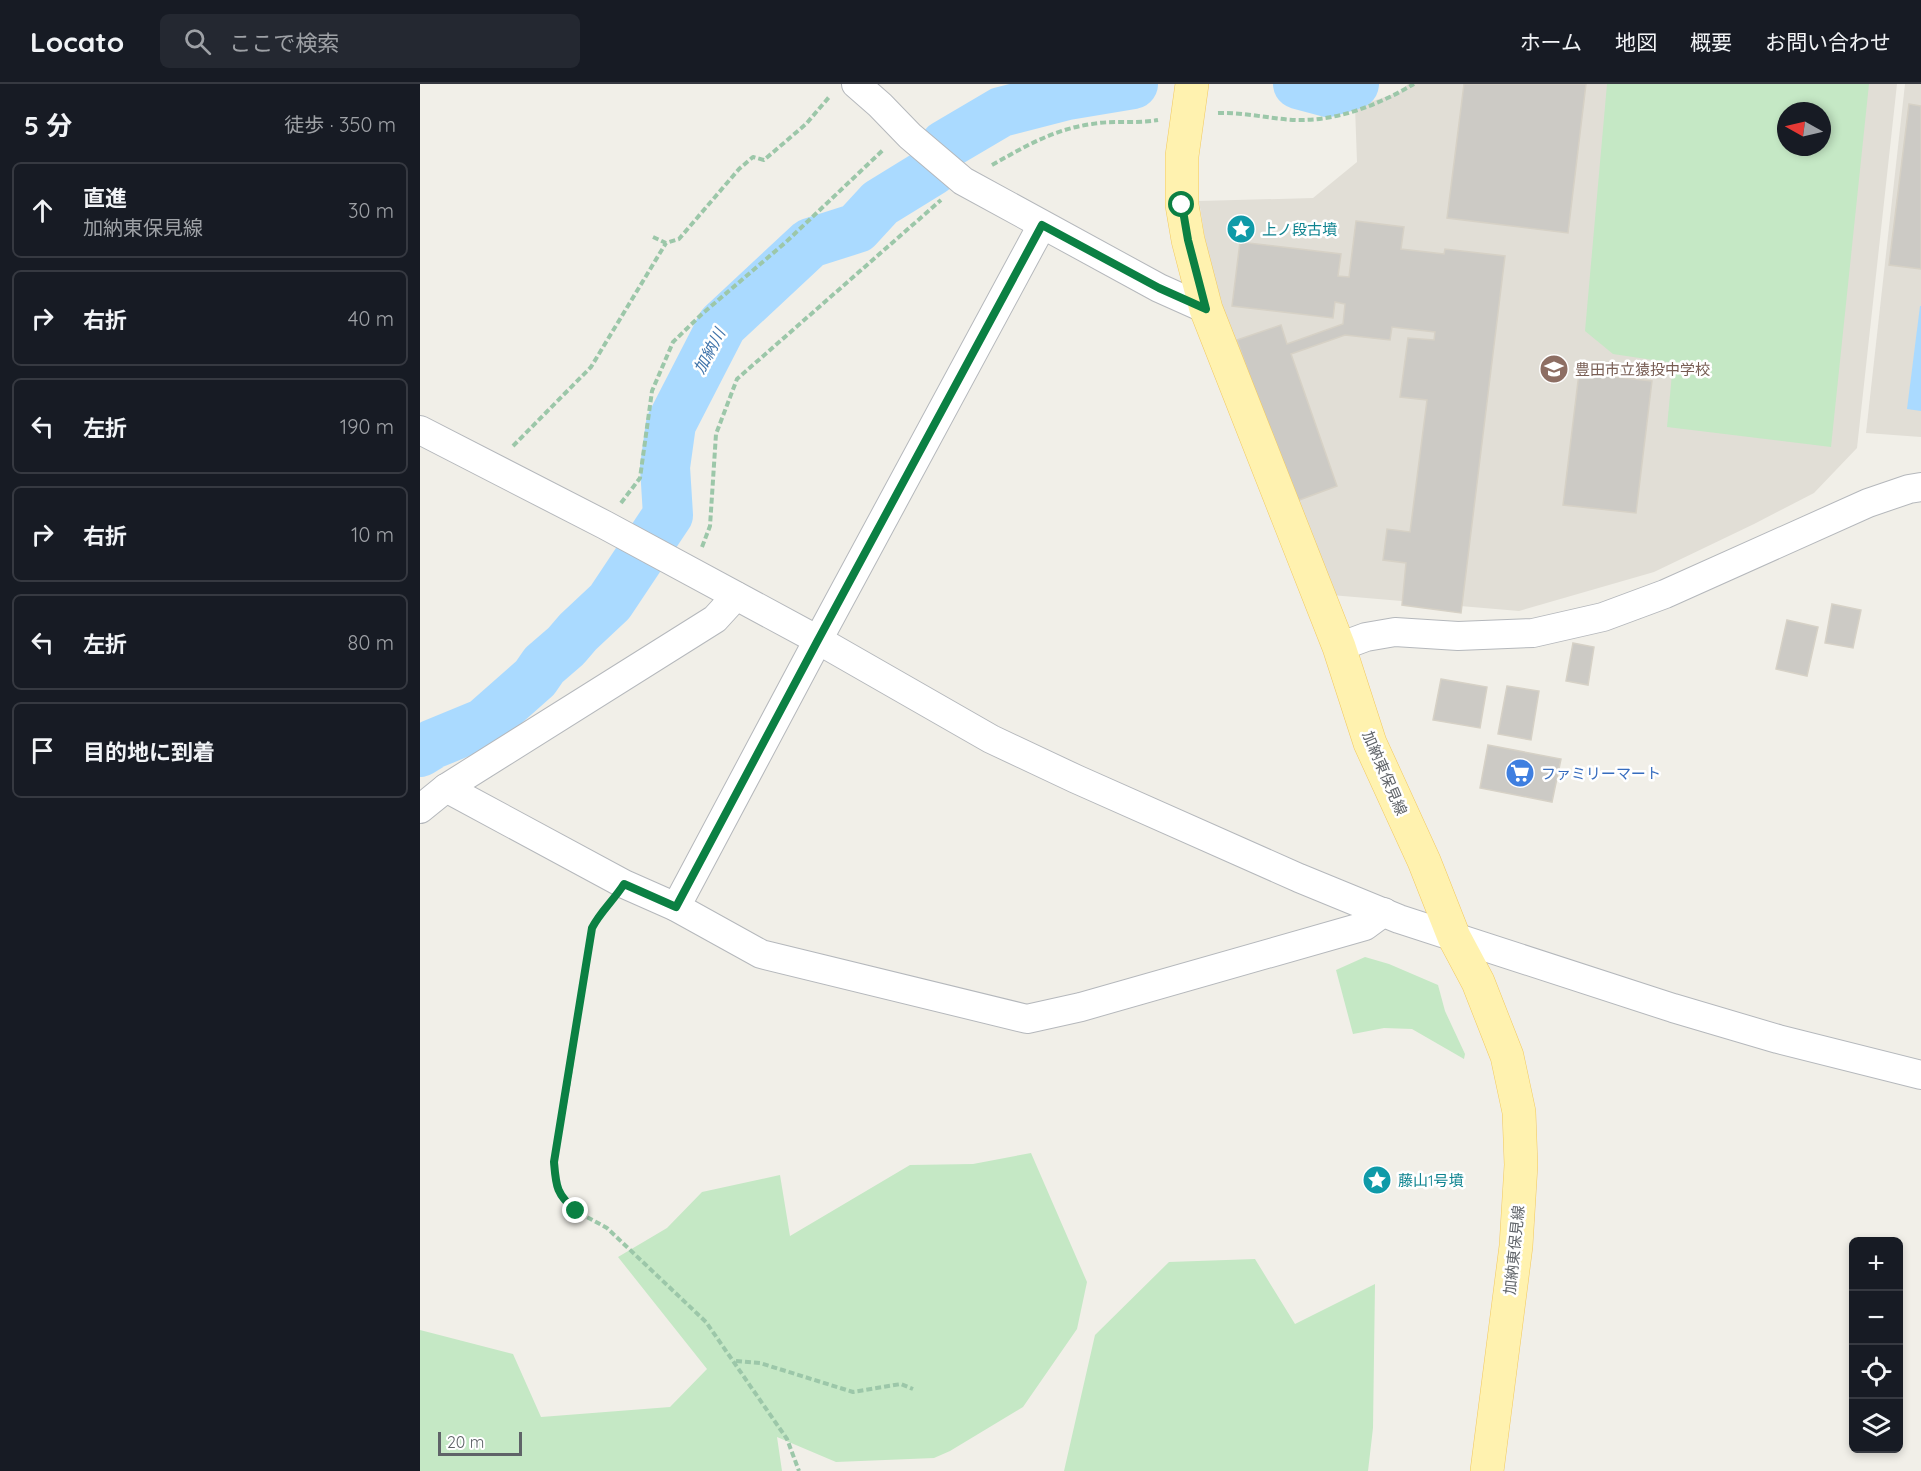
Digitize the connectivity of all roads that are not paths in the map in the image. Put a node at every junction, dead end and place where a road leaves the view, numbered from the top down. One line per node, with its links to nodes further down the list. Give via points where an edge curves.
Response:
1 (843, 87): 3 (street, via 907,133 957,176)
2 (1188, 106): 4 (main road, 加納東保見線, via 1182,205)
3 (1042, 225): 4 (street); 8 (street)
4 (1206, 309): 9 (main road, 加納東保見線)
5 (420, 430): 7 (street)
6 (1921, 487): 9 (street, via 1868,503 1665,594 1603,617 1533,633 1458,636 1395,632)
7 (736, 596): 8 (street); 10 (street, via 716,620)
8 (818, 640): 12 (street); 13 (street, via 1012,749 1288,874)
9 (1339, 647): 14 (main road, 加納東保見線, via 1370,743)
10 (446, 788): 11 (street); 12 (street, via 624,884)
11 (420, 809)
12 (676, 907): 13 (street, via 761,954 1027,1019 1332,936 1365,926)
13 (1384, 912): 14 (street)
14 (1454, 937): 15 (street, via 1673,1008); 16 (main road, 加納東保見線, via 1478,982 1507,1056 1519,1112 1521,1165 1516,1246)
15 (1921, 1075)
16 (1487, 1471)

